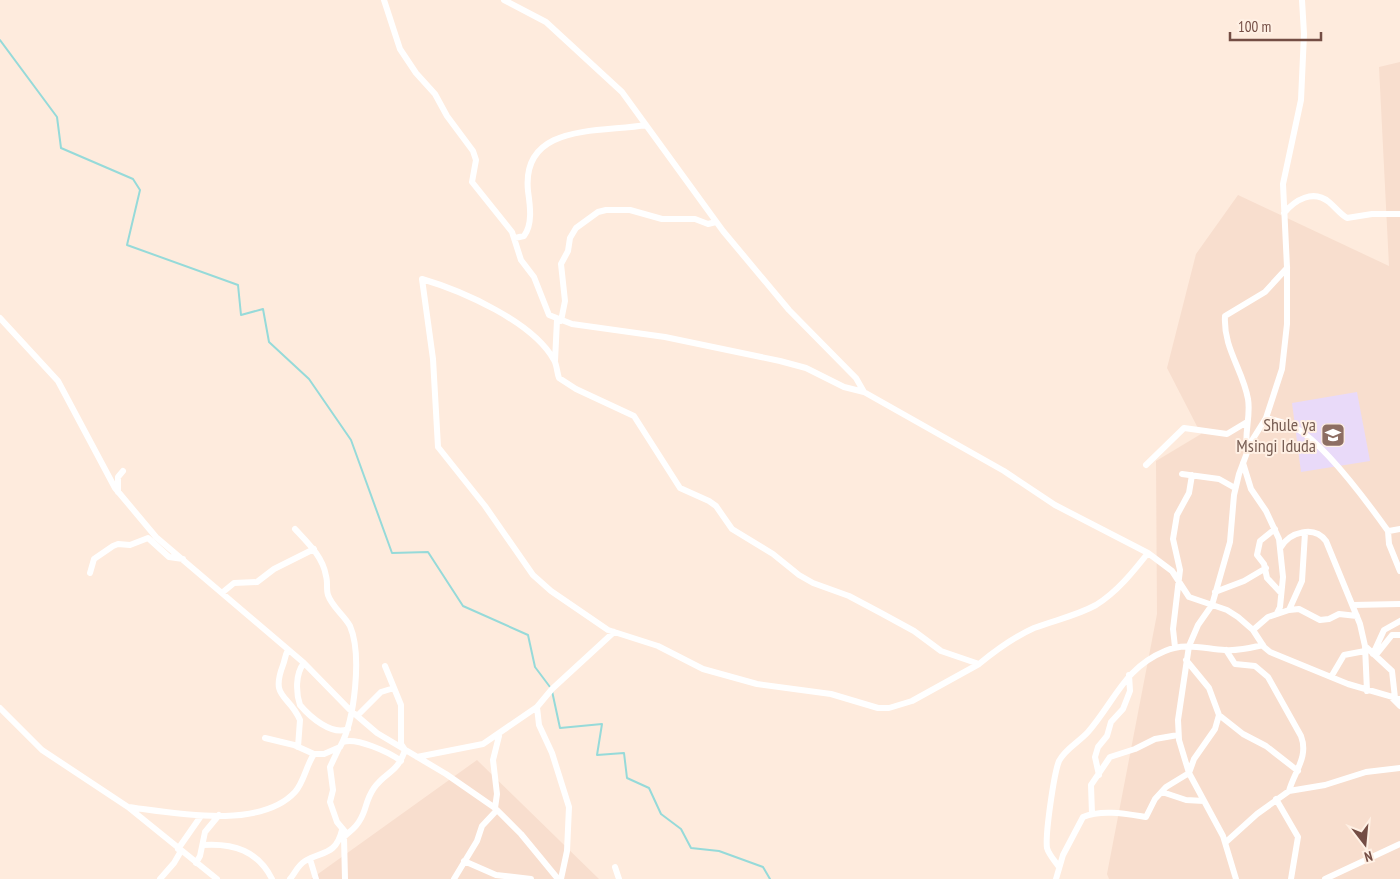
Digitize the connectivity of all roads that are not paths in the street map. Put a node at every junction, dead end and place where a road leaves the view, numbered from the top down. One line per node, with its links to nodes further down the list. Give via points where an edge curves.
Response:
1 (384, 0): 8 (street, via 400,49 473,151 476,160 472,182)
2 (504, 0): 4 (street, via 540,17 568,41 622,92)
3 (1302, 0): 5 (street, via 1302,100 1284,178)
4 (646, 125): 7 (street); 8 (street, via 584,131 551,140 530,168 530,224 524,236)
5 (1284, 213): 6 (street, via 1294,202 1314,196 1324,198 1347,218); 9 (street)
6 (1400, 214)
7 (716, 222): 11 (street, via 662,219 630,210 598,212 576,228 570,238 561,264 565,301); 13 (street, via 789,310 856,378)
8 (515, 238): 11 (street, via 521,260 534,277 545,309)
9 (1288, 267): 14 (street, via 1284,354); 15 (street, via 1265,292 1225,316 1229,350 1248,397)
10 (0, 318): 23 (street, via 58,381)
11 (559, 320): 12 (street); 13 (street, via 665,337 780,361)
12 (555, 361): 48 (street, via 518,322 460,292 422,280 440,451 481,500 539,582); 59 (street, via 559,378 564,383 634,416 680,488 716,506 727,524 739,534 773,554 805,579 836,590 881,613 914,631 940,651)
13 (864, 392): 31 (street, via 1004,471 1058,506)
14 (1266, 418): 16 (street); 34 (street, via 1297,429 1333,463 1388,532 1389,544)
15 (1247, 422): 16 (street); 18 (street, via 1227,434 1184,428)
16 (1248, 452): 17 (street)
17 (1243, 463): 22 (street); 25 (street, via 1251,489)
18 (1146, 465)
19 (122, 471): 23 (street, via 118,477)
20 (1182, 474): 21 (street)
21 (1192, 476): 22 (street, via 1219,479); 36 (street, via 1174,532)
22 (1235, 488): 38 (street, via 1230,542)
23 (118, 492): 32 (street, via 156,537)
24 (294, 529): 30 (street)
25 (1275, 529): 29 (street); 33 (street, via 1260,541 1257,552)
26 (1400, 529): 27 (street)
27 (1389, 531)
28 (1305, 533): 29 (street, via 1291,535); 42 (street, via 1317,534 1326,541); 43 (street, via 1302,581)
29 (1281, 548): 39 (street, via 1284,568)
30 (314, 549): 37 (street, via 274,569 258,582 234,584); 69 (street, via 324,568 328,596 352,631)
31 (1148, 553): 36 (street); 59 (street, via 1121,584 1097,604 1028,631)
32 (183, 559): 35 (street, via 169,557 148,538 130,545 114,546 94,559); 37 (street)
33 (1266, 568): 38 (street); 39 (street, via 1267,578)
34 (1400, 571)
35 (90, 573)
36 (1179, 581): 41 (street, via 1189,597); 52 (street)
37 (223, 592): 54 (street)
38 (1215, 592): 41 (street)
39 (1281, 593): 44 (street)
40 (1400, 604): 42 (street)
41 (1212, 605): 47 (street, via 1238,616); 51 (street)
42 (1353, 605): 45 (street)
43 (1289, 610): 44 (street); 45 (street, via 1304,611 1320,620 1338,614)
44 (1277, 613): 47 (street)
45 (1357, 616): 53 (street)
46 (1400, 621): 56 (street, via 1382,632)
47 (1253, 630): 50 (street)
48 (614, 632): 59 (street, via 641,640 724,676 820,692 886,709 912,701); 67 (street)
49 (1400, 635): 56 (street, via 1392,635)
50 (1263, 645): 55 (street); 62 (street, via 1274,654)
51 (1189, 646): 52 (street); 55 (street); 57 (street)
52 (1175, 648): 61 (street, via 1151,658)
53 (1365, 649): 56 (street); 62 (street, via 1344,655); 64 (street)
54 (288, 650): 58 (street); 76 (street, via 279,673 278,687 300,720)
55 (1226, 650): 82 (street, via 1235,664 1255,666 1268,677 1303,742 1303,758)
56 (1374, 655): 65 (street, via 1392,671)
57 (1186, 660): 70 (street, via 1209,688); 72 (street)
58 (304, 663): 69 (street); 71 (street, via 300,668 297,690 300,705 330,729)
59 (979, 664)
60 (385, 666): 63 (street)
61 (1129, 675): 84 (street, via 1128,697 1122,711 1111,722 1095,757); 103 (street, via 1089,731 1058,763 1047,845)
62 (1331, 678): 64 (street)
63 (394, 688): 69 (street, via 381,692); 77 (street, via 401,705 401,744)
64 (1367, 690): 65 (street)
65 (1396, 699): 66 (street)
66 (1400, 706)
67 (537, 707): 73 (street); 112 (street, via 539,725 552,753 569,807 567,851)
68 (0, 708): 89 (street, via 42,750)
69 (355, 714): 71 (street); 77 (street)
70 (1219, 715): 82 (street); 83 (street, via 1215,729 1194,759)
71 (348, 729): 75 (street)
72 (1178, 735): 83 (street); 84 (street, via 1155,739 1113,755)
73 (499, 736): 79 (street, via 473,748); 90 (street, via 493,760)
74 (265, 738): 76 (street)
75 (341, 745): 78 (street, via 324,754); 80 (street, via 353,740 380,749); 94 (street, via 330,768 333,790 330,802)
76 (298, 747): 78 (street)
77 (404, 750): 79 (street); 80 (street)
78 (314, 754): 92 (street, via 296,790 280,805 264,812)
79 (417, 757): 90 (street)
80 (401, 761): 94 (street, via 373,789 365,802 360,821)
81 (1400, 768): 85 (street, via 1366,772 1325,785)
82 (1298, 771): 85 (street)
83 (1189, 773): 86 (street, via 1173,781); 88 (street)
84 (1099, 775): 91 (street, via 1091,786)
85 (1289, 791): 87 (street)
86 (1162, 792): 88 (street, via 1186,800); 91 (street, via 1145,818 1136,814)
87 (1276, 799): 95 (street); 116 (street, via 1298,837)
88 (1204, 801): 95 (street)
89 (128, 807): 93 (street); 98 (street)
90 (496, 809): 100 (street, via 482,826 478,841); 112 (street)
91 (1092, 814): 103 (street, via 1082,819)
92 (219, 815): 93 (street); 97 (street, via 205,832)
93 (201, 816): 98 (street)
94 (344, 832): 99 (street, via 331,850); 109 (street)
95 (1226, 842): 115 (street)
96 (1400, 844): 117 (street)
97 (203, 845): 101 (street); 106 (street, via 254,854)
98 (179, 850): 101 (street); 104 (street, via 174,863)
99 (310, 859): 107 (street, via 299,866); 108 (street)
100 (464, 861): 110 (street); 111 (street, via 496,875)
101 (196, 863): 105 (street)
102 (616, 867): 113 (street)
103 (1059, 867): 114 (street)
104 (160, 879)
105 (217, 879)
106 (272, 879)
107 (290, 879)
108 (316, 879)
109 (345, 879)
110 (454, 879)
111 (532, 879)
112 (557, 879)
113 (619, 879)
114 (1056, 879)
115 (1236, 879)
116 (1291, 879)
117 (1325, 879)

